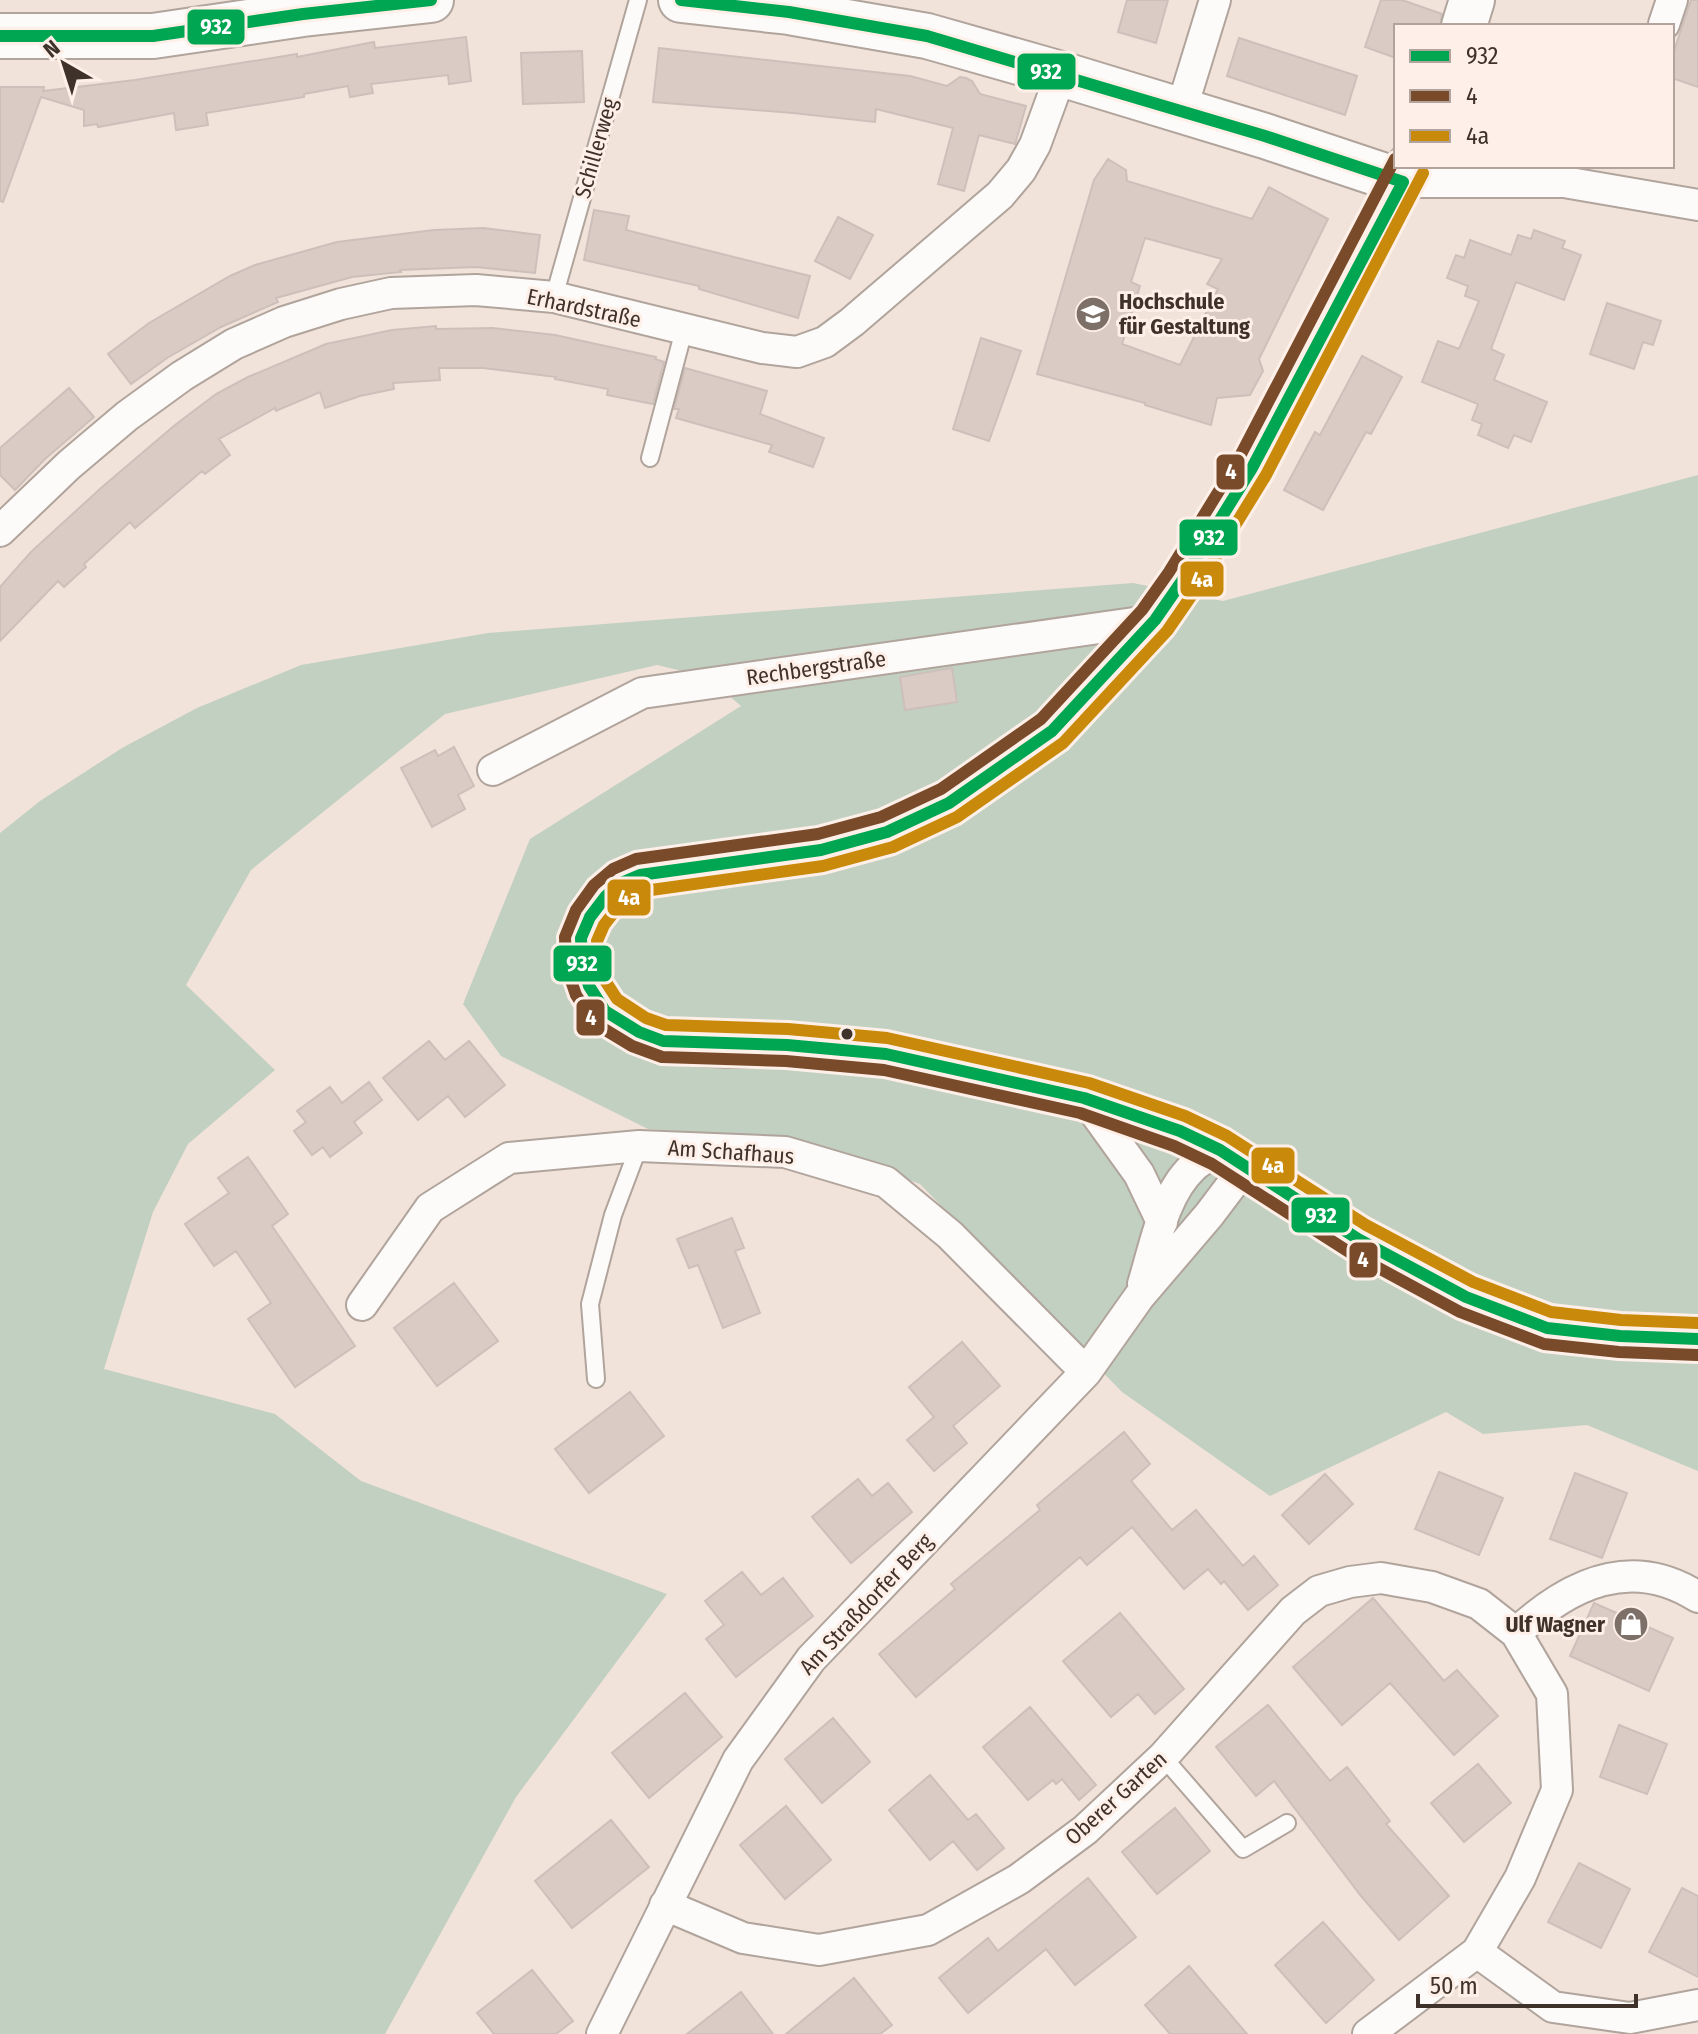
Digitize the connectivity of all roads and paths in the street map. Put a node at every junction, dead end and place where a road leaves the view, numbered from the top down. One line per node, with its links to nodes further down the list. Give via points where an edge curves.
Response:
1 (431, 0): 7 (main road, via 153,36)
2 (638, 0): 12 (lane, Schillerweg)
3 (681, 0): 8 (main road, via 877,26)
4 (1215, 0): 9 (street)
5 (1472, 0): 6 (main road)
6 (1465, 24)
7 (0, 36)
8 (1061, 74): 9 (main road); 13 (street, Erhardstraße, via 1035,145 1000,195 825,342 797,352)
9 (1181, 111): 10 (main road)
10 (1406, 174): 11 (street, via 1564,182); 16 (main road, via 1252,468)
11 (1698, 205)
12 (554, 297): 13 (street, Erhardstraße); 15 (street, Erhardstraße, via 476,290 391,293 284,322 182,376 92,446)
13 (684, 330): 14 (lane)
14 (650, 458)
15 (0, 531)
16 (1155, 620): 17 (street, Rechbergstraße, via 642,693); 18 (main road, via 1052,731 949,803 887,832 821,850 640,875 606,896 581,938 589,986 605,1011 663,1041 886,1054)
17 (493, 770)
18 (1084, 1098): 20 (main road, via 1180,1131); 21 (street, via 1139,1174)
19 (639, 1146): 23 (street, Am Schafhaus, via 509,1158 430,1208); 25 (street, Am Schafhaus, via 785,1152 886,1182 950,1235); 26 (lane, via 613,1215 590,1304)
20 (1233, 1158): 21 (street, Am Straßdorfer Berg, via 1194,1166); 22 (street, Am Straßdorfer Berg, via 1209,1215); 24 (main road, via 1358,1239 1466,1297 1547,1328)
21 (1162, 1222): 22 (street, Am Straßdorfer Berg)
22 (1139, 1297): 25 (street, Am Straßdorfer Berg)
23 (362, 1305)
24 (1698, 1339)
25 (1086, 1372): 31 (street, Am Straßdorfer Berg, via 811,1659 738,1760)
26 (596, 1379)
27 (1698, 1597): 28 (street, via 1661,1579 1617,1575 1576,1590)
28 (1516, 1633): 29 (street, Oberer Garten, via 1479,1604 1432,1587 1381,1578 1319,1591 1293,1611); 32 (street, Oberer Garten, via 1552,1694 1557,1790 1520,1878)
29 (1163, 1757): 30 (lane, via 1243,1849); 31 (street, Oberer Garten, via 1041,1863 928,1930 819,1950 743,1938)
30 (1287, 1823)
31 (665, 1905): 34 (street, Am Straßdorfer Berg)
32 (1477, 1952): 33 (street, via 1553,2007 1630,2018); 35 (street, Oberer Garten)
33 (1698, 2005)
34 (602, 2034)
35 (1368, 2034)

